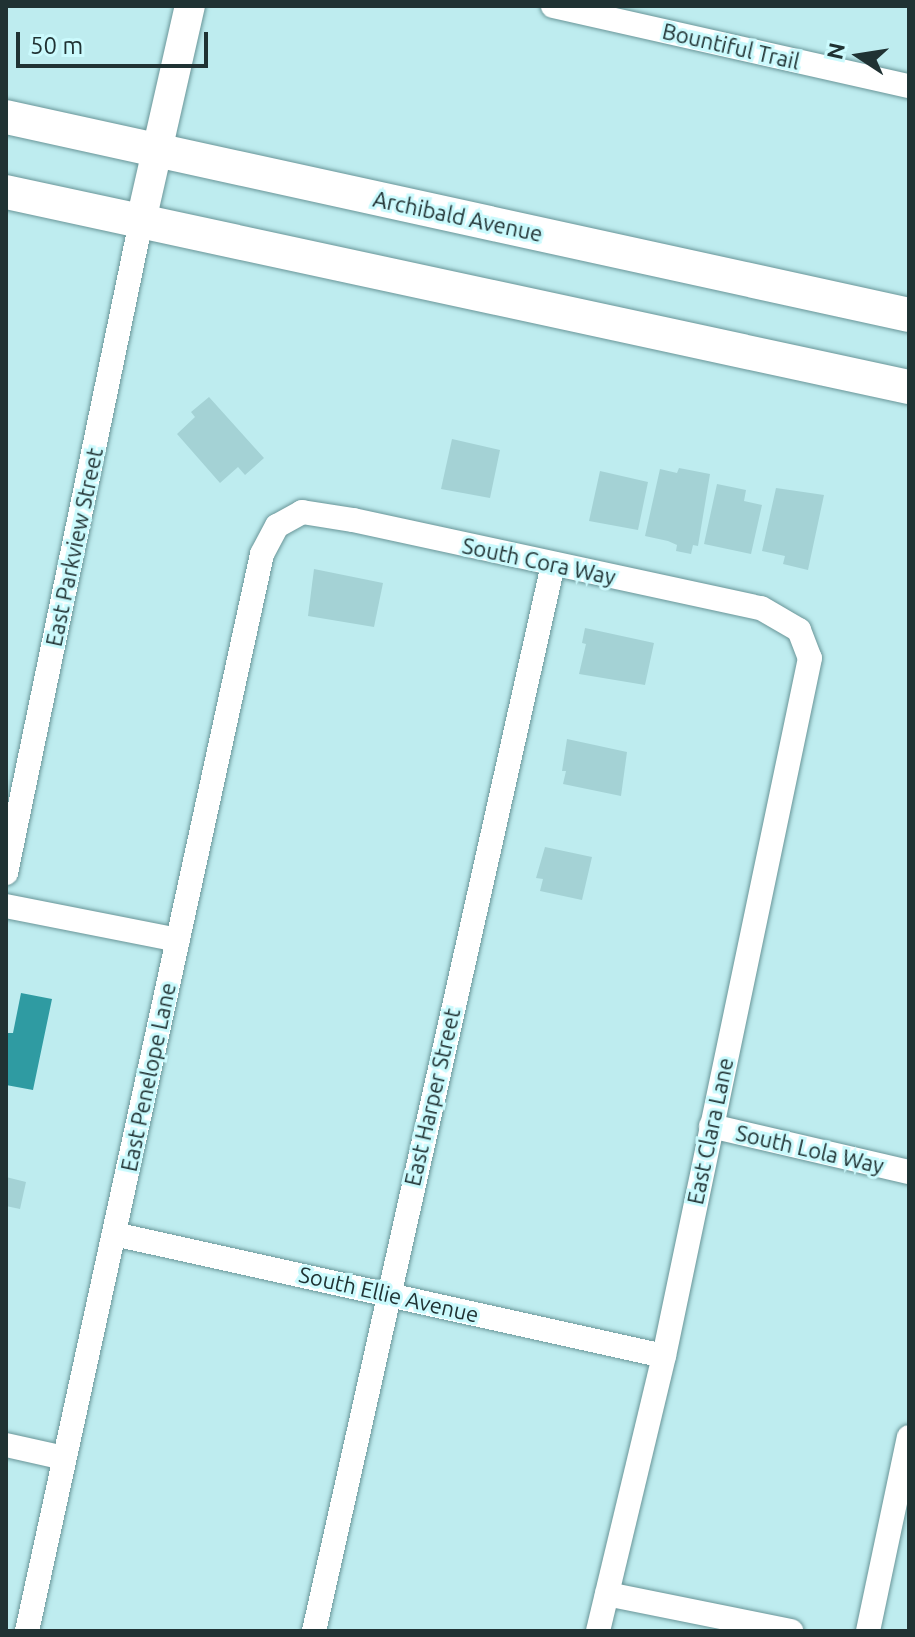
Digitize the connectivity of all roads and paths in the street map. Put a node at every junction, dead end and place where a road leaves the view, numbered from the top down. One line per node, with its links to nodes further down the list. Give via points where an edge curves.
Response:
1 (190, 6): 5 (street)
2 (553, 6): 3 (street, Bountiful Trail)
3 (909, 86)
4 (6, 117): 5 (main road, Archibald Avenue)
5 (157, 150): 7 (street); 8 (main road, Archibald Avenue)
6 (6, 192): 7 (main road)
7 (141, 221): 9 (main road); 13 (street, East Parkview Street)
8 (909, 315)
9 (909, 387)
10 (277, 526): 11 (street, South Cora Way, via 302,512); 15 (street, East Penelope Lane, via 262,554)
11 (553, 564): 12 (street, South Cora Way, via 761,608); 19 (street, East Harper Street)
12 (799, 630): 16 (street, East Clara Lane, via 810,658)
13 (6, 873)
14 (6, 906): 15 (street)
15 (178, 940): 18 (street, East Penelope Lane)
16 (711, 1126): 17 (street, South Lola Way); 20 (street, East Clara Lane)
17 (909, 1172)
18 (114, 1234): 19 (street, South Ellie Avenue); 23 (street, East Penelope Lane)
19 (387, 1293): 20 (street, South Ellie Avenue); 26 (street, East Harper Street)
20 (664, 1356): 24 (street, East Clara Lane)
21 (909, 1437): 29 (street)
22 (6, 1445): 23 (street)
23 (64, 1458): 25 (street, East Penelope Lane)
24 (607, 1594): 27 (street, East Clara Lane); 28 (street)
25 (27, 1631)
26 (314, 1631)
27 (598, 1631)
28 (791, 1631)
29 (868, 1631)

